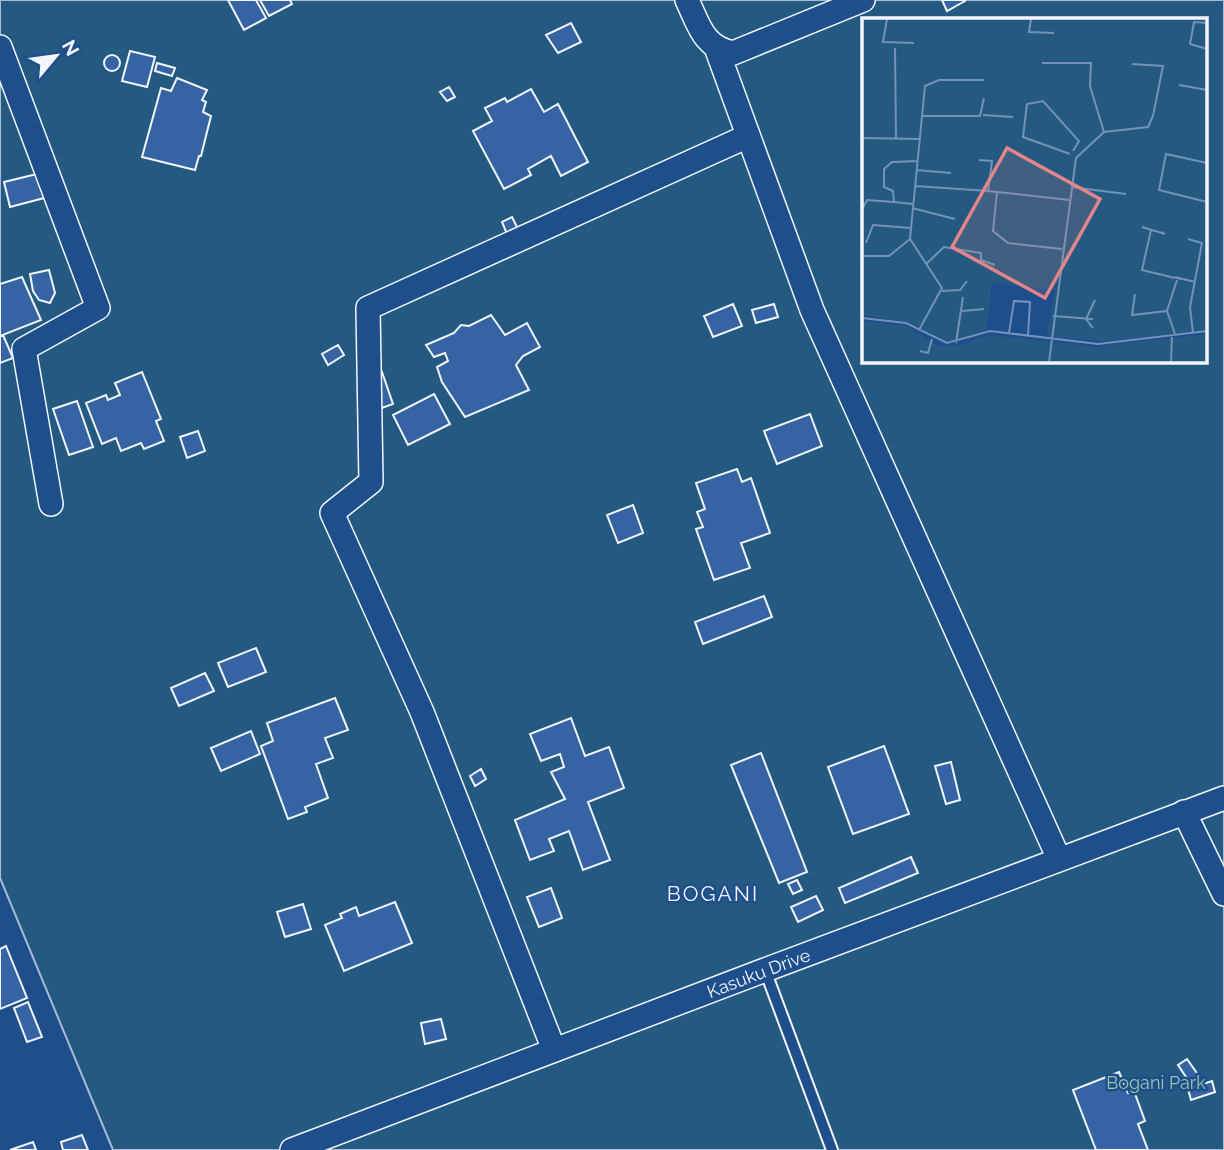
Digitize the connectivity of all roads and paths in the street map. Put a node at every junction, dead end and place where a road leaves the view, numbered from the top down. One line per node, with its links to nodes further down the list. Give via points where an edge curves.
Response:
1 (687, 0): 4 (street)
2 (863, 0): 4 (street, via 733,53)
3 (0, 47): 6 (street, via 98,308 24,349)
4 (717, 50): 5 (street)
5 (748, 136): 9 (street, via 812,310); 12 (street, via 368,308 371,482 332,513 422,712)
6 (51, 504)
7 (1224, 798): 8 (street, Kasuku Drive)
8 (1184, 813): 9 (street, Kasuku Drive); 10 (street)
9 (1059, 859): 11 (street, Kasuku Drive)
10 (1224, 894)
11 (765, 970): 12 (street, Kasuku Drive); 14 (lane)
12 (554, 1050): 13 (street, Kasuku Drive)
13 (292, 1150)
14 (832, 1150)

